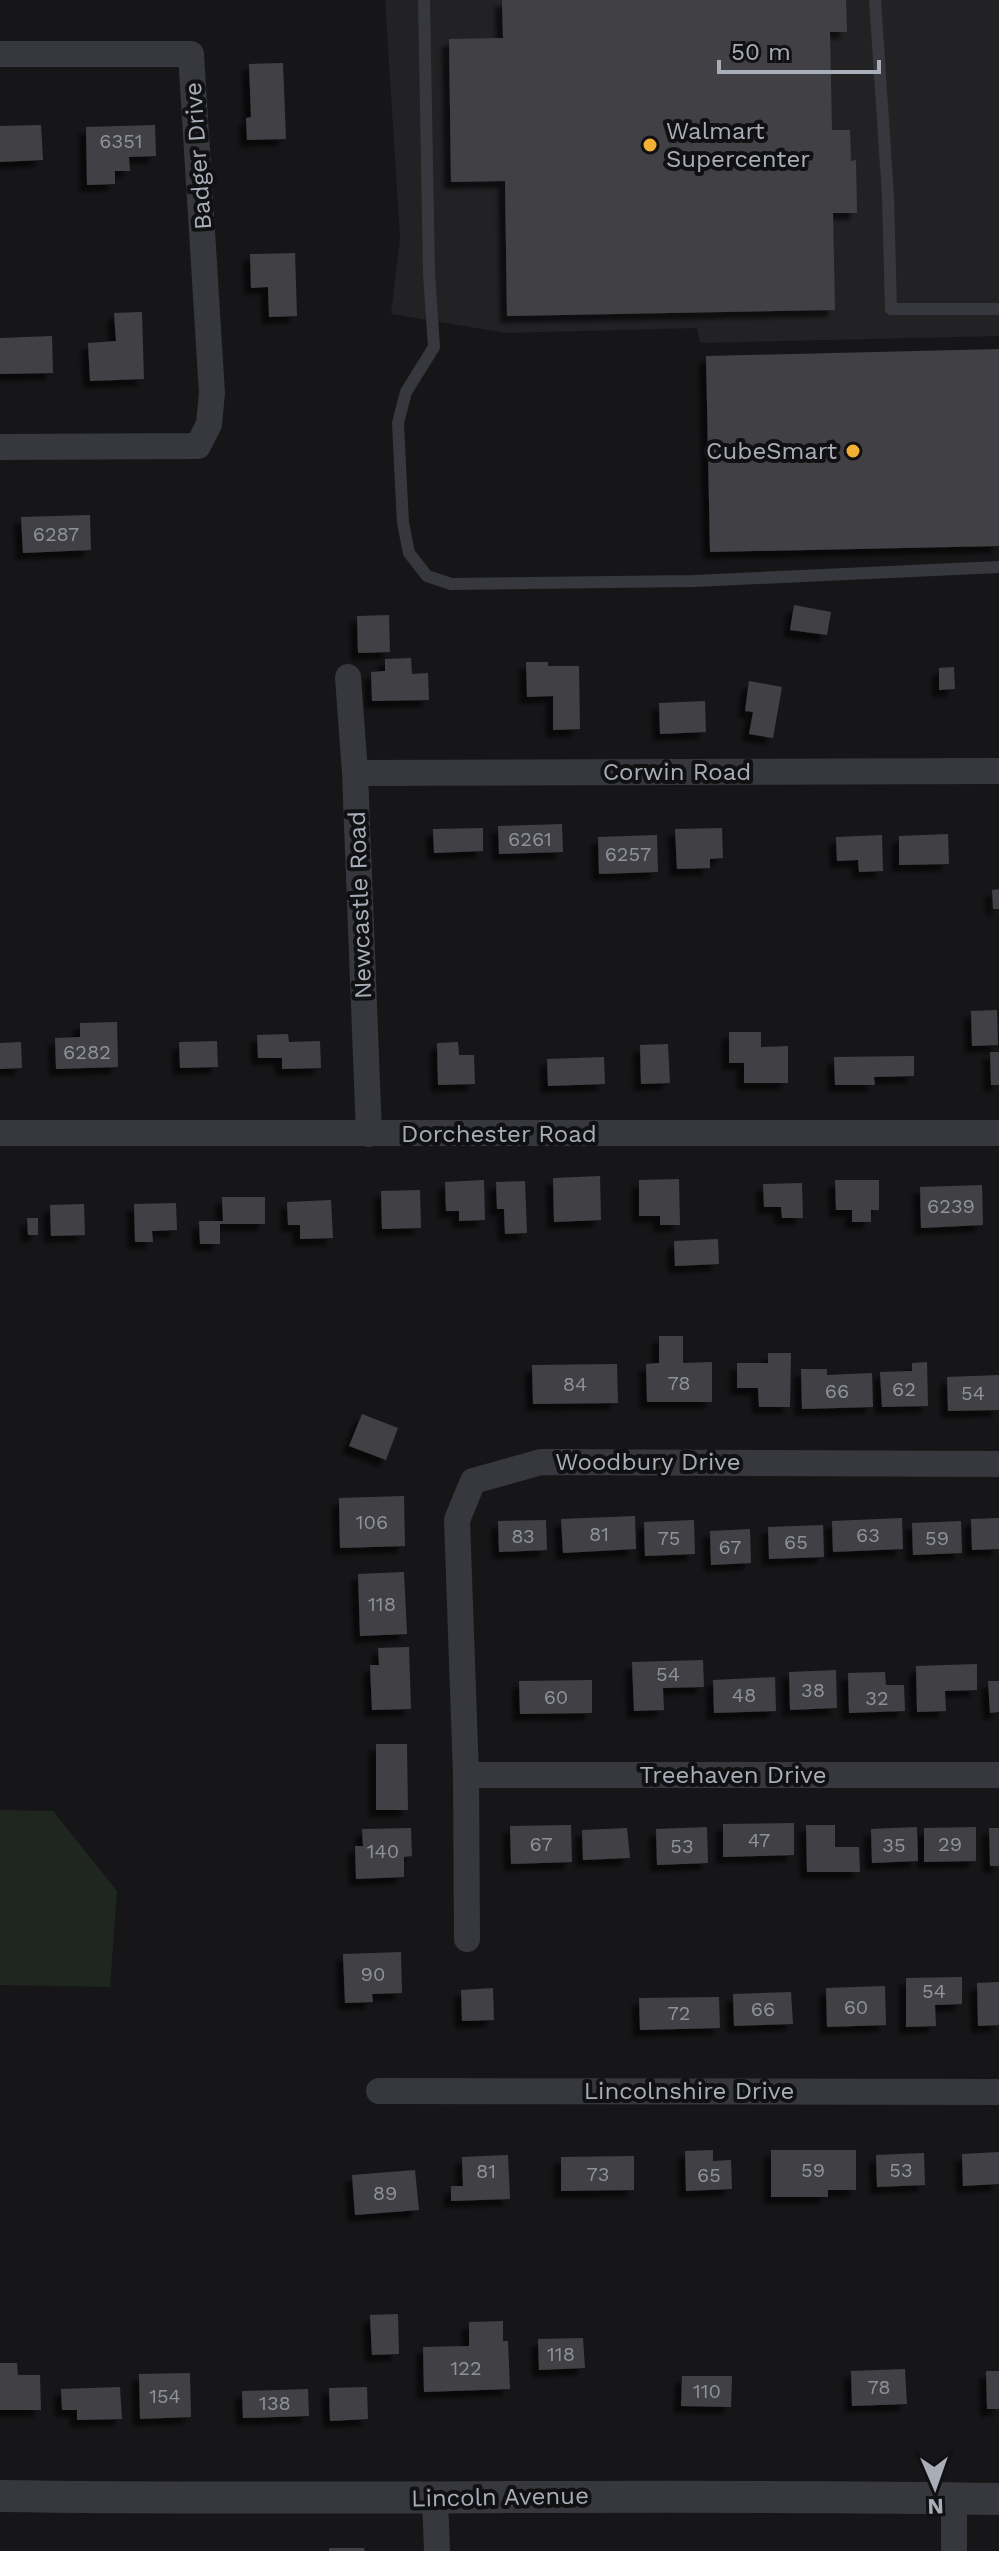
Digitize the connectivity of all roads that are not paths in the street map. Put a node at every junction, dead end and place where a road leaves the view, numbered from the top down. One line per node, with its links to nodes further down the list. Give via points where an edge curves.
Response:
1 (424, 0): 6 (lane, via 434,347 406,392 398,423 403,523 409,553 427,576 451,584 694,581)
2 (875, 0): 4 (lane, via 891,309)
3 (0, 54): 5 (street, Badger Drive, via 191,54 212,393 209,424 198,446)
4 (999, 309)
5 (0, 447)
6 (999, 567)
7 (348, 677): 9 (street, Newcastle Road)
8 (999, 771): 9 (street, Corwin Road)
9 (355, 773): 12 (street, Newcastle Road)
10 (0, 1133): 12 (street, Dorchester Road)
11 (999, 1133): 12 (street, Dorchester Road)
12 (369, 1134)
13 (999, 1464): 14 (street, Woodbury Drive, via 541,1462 473,1481 457,1520)
14 (466, 1775): 15 (street, Treehaven Drive); 16 (street, Woodbury Drive)
15 (999, 1775)
16 (467, 1939)
17 (379, 2091): 18 (street, Lincolnshire Drive)
18 (999, 2092)
19 (0, 2496): 21 (street, Lincoln Avenue)
20 (954, 2498): 21 (street, Lincoln Avenue); 22 (street, Lincoln Avenue); 24 (street)
21 (435, 2499): 23 (street)
22 (999, 2499)
23 (437, 2551)
24 (954, 2551)

